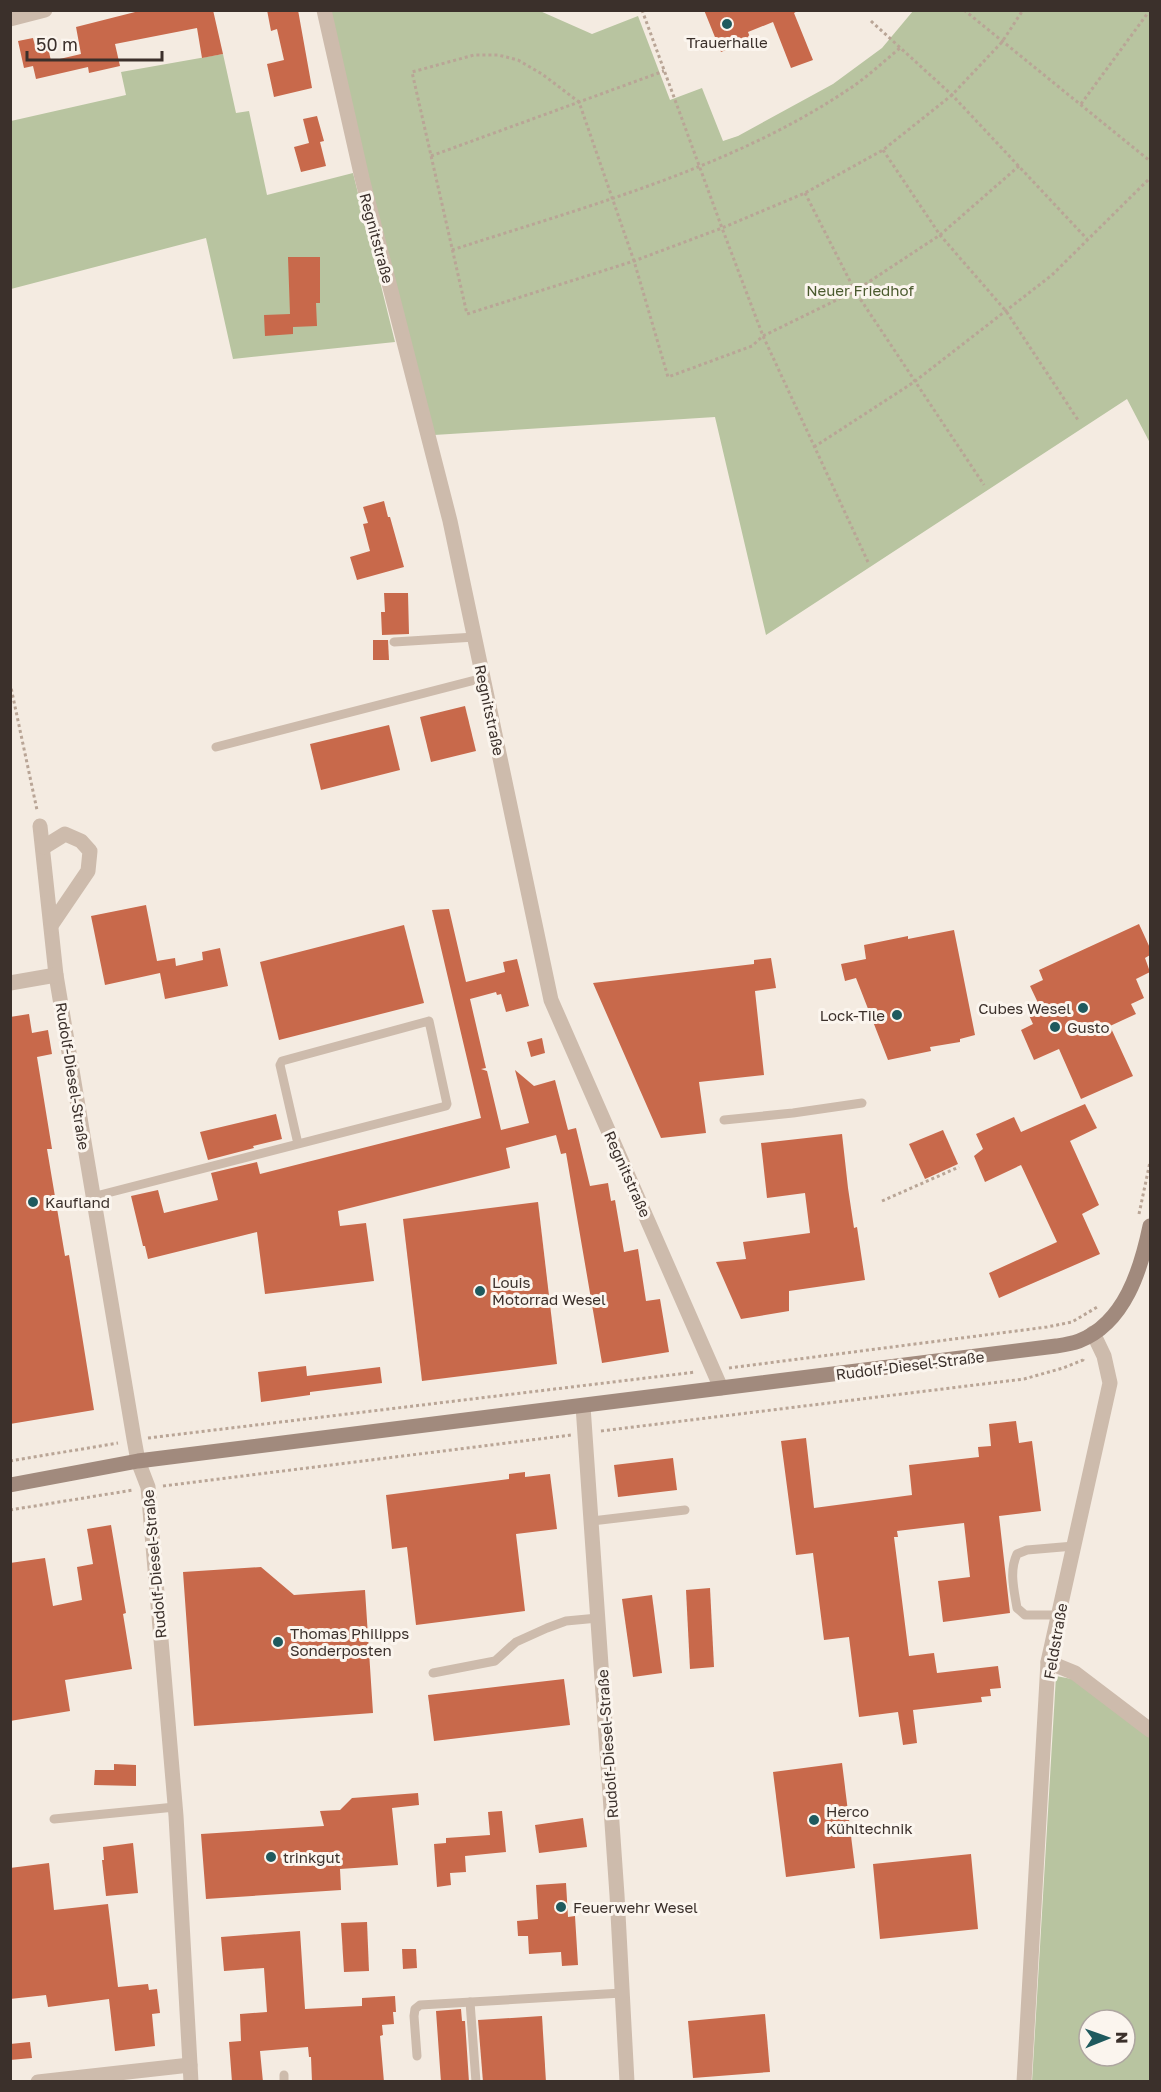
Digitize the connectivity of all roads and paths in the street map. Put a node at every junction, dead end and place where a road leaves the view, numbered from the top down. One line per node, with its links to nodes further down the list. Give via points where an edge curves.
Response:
1 (45, 10): 7 (street)
2 (324, 10): 36 (street, Regnitstraße)
3 (642, 10): 11 (path)
4 (964, 10): 9 (path)
5 (1023, 10): 9 (path)
6 (1150, 10): 14 (path)
7 (10, 19)
8 (871, 21): 10 (path)
9 (1002, 42): 12 (path); 14 (path)
10 (900, 48): 12 (path); 18 (path, via 827,103 778,131)
11 (664, 71): 13 (path); 18 (path)
12 (952, 95): 15 (path); 19 (path)
13 (579, 102): 16 (path); 16 (path, via 526,64 498,55 474,55 412,72); 22 (path)
14 (1081, 104): 17 (path)
15 (883, 150): 21 (path); 24 (path)
16 (431, 156): 26 (path)
17 (1150, 161)
18 (699, 166): 22 (path); 23 (path)
19 (1019, 166): 24 (path); 25 (path)
20 (1150, 178): 25 (path)
21 (805, 193): 23 (path); 28 (path)
22 (613, 198): 26 (path); 27 (path)
23 (722, 228): 27 (path); 30 (path)
24 (940, 234): 28 (path); 29 (path)
25 (1088, 239): 29 (path, via 1052,275)
26 (452, 250): 27 (path, via 466,314)
27 (634, 261): 30 (path, via 668,377 752,346)
28 (855, 291): 30 (path); 31 (path)
29 (1006, 311): 31 (path); 32 (path)
30 (763, 336): 33 (path)
31 (914, 382): 33 (path); 34 (path)
32 (1078, 420)
33 (814, 447): 35 (path)
34 (984, 485)
35 (868, 562)
36 (475, 637): 37 (lane); 38 (street, Regnitstraße)
37 (394, 642)
38 (483, 678): 40 (lane); 57 (street, Regnitstraße, via 551,1000)
39 (10, 683): 41 (path)
40 (216, 747)
41 (40, 826): 42 (street, Rudolf-Diesel-Straße)
42 (44, 847): 43 (street, Rudolf-Diesel-Straße); 43 (street, via 65,834 81,841 90,851 88,871)
43 (52, 924): 44 (street, Rudolf-Diesel-Straße)
44 (56, 975): 45 (street); 51 (street, Rudolf-Diesel-Straße)
45 (10, 983)
46 (862, 1103): 47 (lane)
47 (724, 1120)
48 (298, 1144): 48 (lane, via 447,1104 429,1021 282,1061); 51 (lane)
49 (1150, 1162): 53 (path)
50 (959, 1167): 52 (path)
51 (92, 1197): 61 (street, Rudolf-Diesel-Straße)
52 (882, 1202)
53 (1144, 1223): 55 (street, via 1137,1277 1125,1300)
54 (1106, 1298): 57 (path, via 1072,1322 1047,1327)
55 (1093, 1333): 56 (street, Rudolf-Diesel-Straße); 69 (street, Feldstraße, via 1104,1356 1110,1383)
56 (1079, 1341): 58 (street, Rudolf-Diesel-Straße); 60 (path, via 1083,1360 1024,1378)
57 (713, 1370): 58 (street, Regnitstraße); 61 (path)
58 (721, 1388): 59 (street, Rudolf-Diesel-Straße)
59 (583, 1406): 60 (street, Rudolf-Diesel-Straße); 63 (street, Rudolf-Diesel-Straße)
60 (585, 1433): 65 (path); 68 (street, Rudolf-Diesel-Straße)
61 (134, 1439): 62 (path); 63 (street, Rudolf-Diesel-Straße)
62 (10, 1461)
63 (138, 1461): 64 (street, Rudolf-Diesel-Straße); 65 (street, Rudolf-Diesel-Straße)
64 (10, 1485)
65 (148, 1487): 66 (path); 75 (street, Rudolf-Diesel-Straße)
66 (10, 1510)
67 (685, 1510): 68 (lane)
68 (592, 1521): 71 (street, Rudolf-Diesel-Straße)
69 (1074, 1546): 70 (street, Feldstraße); 70 (lane, via 1027,1550 1017,1554 1012,1563 1017,1608 1025,1615)
70 (1059, 1615): 72 (street, Feldstraße)
71 (598, 1618): 73 (lane, via 567,1621 547,1628 516,1642 495,1660); 77 (street, Rudolf-Diesel-Straße)
72 (1048, 1662): 74 (street, via 1075,1672); 85 (street, Feldstraße)
73 (433, 1673)
74 (1150, 1730)
75 (175, 1806): 76 (lane); 80 (street, Rudolf-Diesel-Straße)
76 (54, 1819)
77 (622, 1993): 78 (lane); 84 (street, Rudolf-Diesel-Straße)
78 (470, 2002): 79 (lane, via 417,2007); 83 (lane)
79 (417, 2056)
80 (190, 2065): 81 (street); 82 (street, Rudolf-Diesel-Straße)
81 (38, 2082)
82 (191, 2082)
83 (476, 2082)
84 (627, 2082)
85 (1024, 2082)

